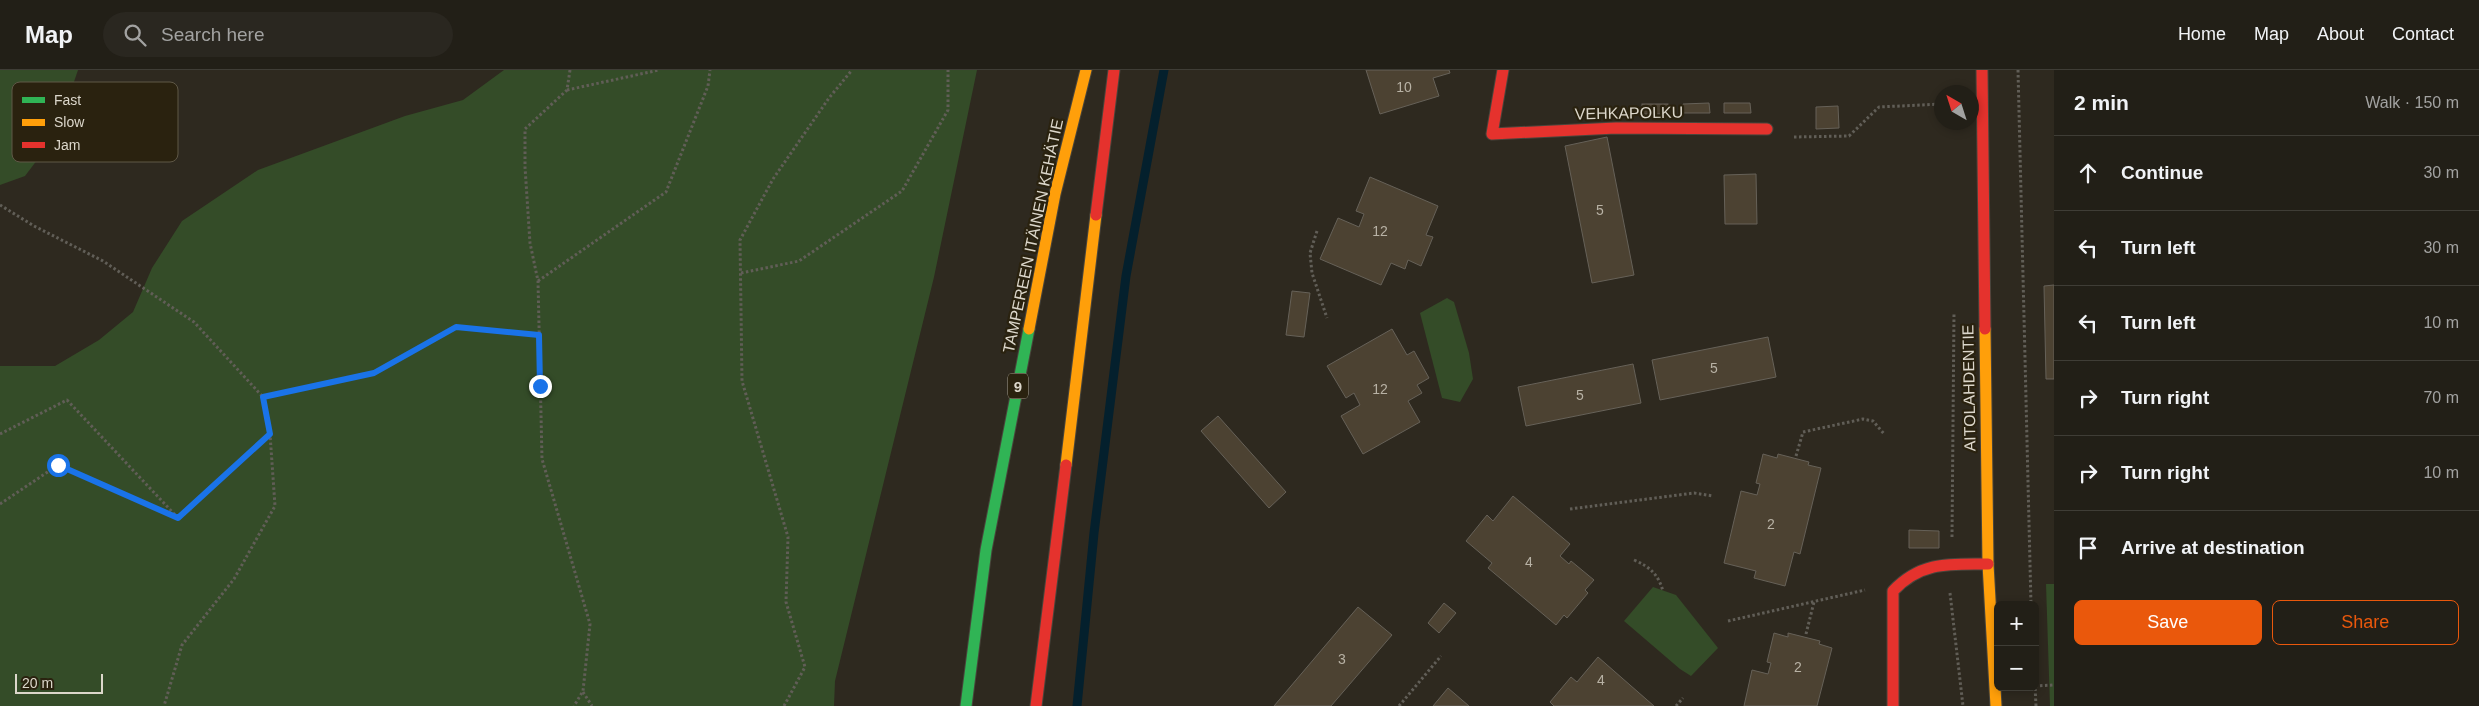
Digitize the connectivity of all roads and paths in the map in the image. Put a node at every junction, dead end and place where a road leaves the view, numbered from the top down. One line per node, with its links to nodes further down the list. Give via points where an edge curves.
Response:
1 (570, 70): 11 (path)
2 (659, 70): 11 (path)
3 (710, 70): 17 (path, via 708,86 666,192)
4 (852, 70): 16 (path, via 773,179 740,240)
5 (948, 70): 16 (path, via 948,110 902,191 799,261)
6 (1086, 70): 49 (main road, TAMPEREEN ITÄINEN KEHÄTIE / 9, via 1055,194 986,550)
7 (1114, 70): 50 (main road)
8 (1503, 70): 13 (main road, VEHKAPOLKU, via 1492,134 1616,128)
9 (1982, 70): 31 (main road, AITOLAHDENTIE)
10 (2018, 70): 35 (path)
11 (567, 90): 17 (path, via 525,129 524,167 530,243)
12 (1934, 104): 13 (path, via 1879,107 1849,136 1798,138)
13 (1766, 129)
14 (0, 205): 21 (path, via 103,261 194,322)
15 (1317, 231): 19 (path, via 1310,252 1312,274)
16 (741, 273): 48 (path, via 742,381 788,537 786,602 804,668)
17 (538, 281): 20 (path)
18 (1954, 311): 32 (path, via 1953,529)
19 (1328, 318)
20 (539, 335): 21 (path, via 456,327 374,373); 42 (path, via 542,460 590,624)
21 (263, 397): 23 (path)
22 (0, 434): 29 (path, via 67,400)
23 (270, 434): 29 (path); 45 (path, via 275,506 234,579 182,645)
24 (1885, 435): 25 (path, via 1873,421 1863,419 1803,432)
25 (1796, 456)
26 (1714, 496): 28 (path, via 1694,494)
27 (0, 504): 29 (path, via 58,465)
28 (1570, 509)
29 (178, 518)
30 (1634, 560): 34 (path, via 1659,577)
31 (1988, 564): 32 (main road); 55 (main road, AITOLAHDENTIE)
32 (1949, 565): 33 (main road, via 1924,567 1905,576); 54 (path, via 1950,607)
33 (1900, 583): 36 (path); 53 (main road, via 1894,591)
34 (1663, 591)
35 (2031, 601)
36 (1814, 602): 37 (path); 38 (path)
37 (1728, 621)
38 (1806, 634)
39 (1441, 656): 51 (path)
40 (2054, 685): 41 (path)
41 (2039, 686)
42 (583, 691): 46 (path); 47 (path)
43 (2035, 691): 56 (path)
44 (1683, 698): 52 (path)
45 (164, 706)
46 (574, 706)
47 (592, 706)
48 (784, 706)
49 (966, 706)
50 (1036, 706)
51 (1399, 706)
52 (1676, 706)
53 (1893, 706)
54 (1963, 706)
55 (1996, 706)
56 (2036, 706)

